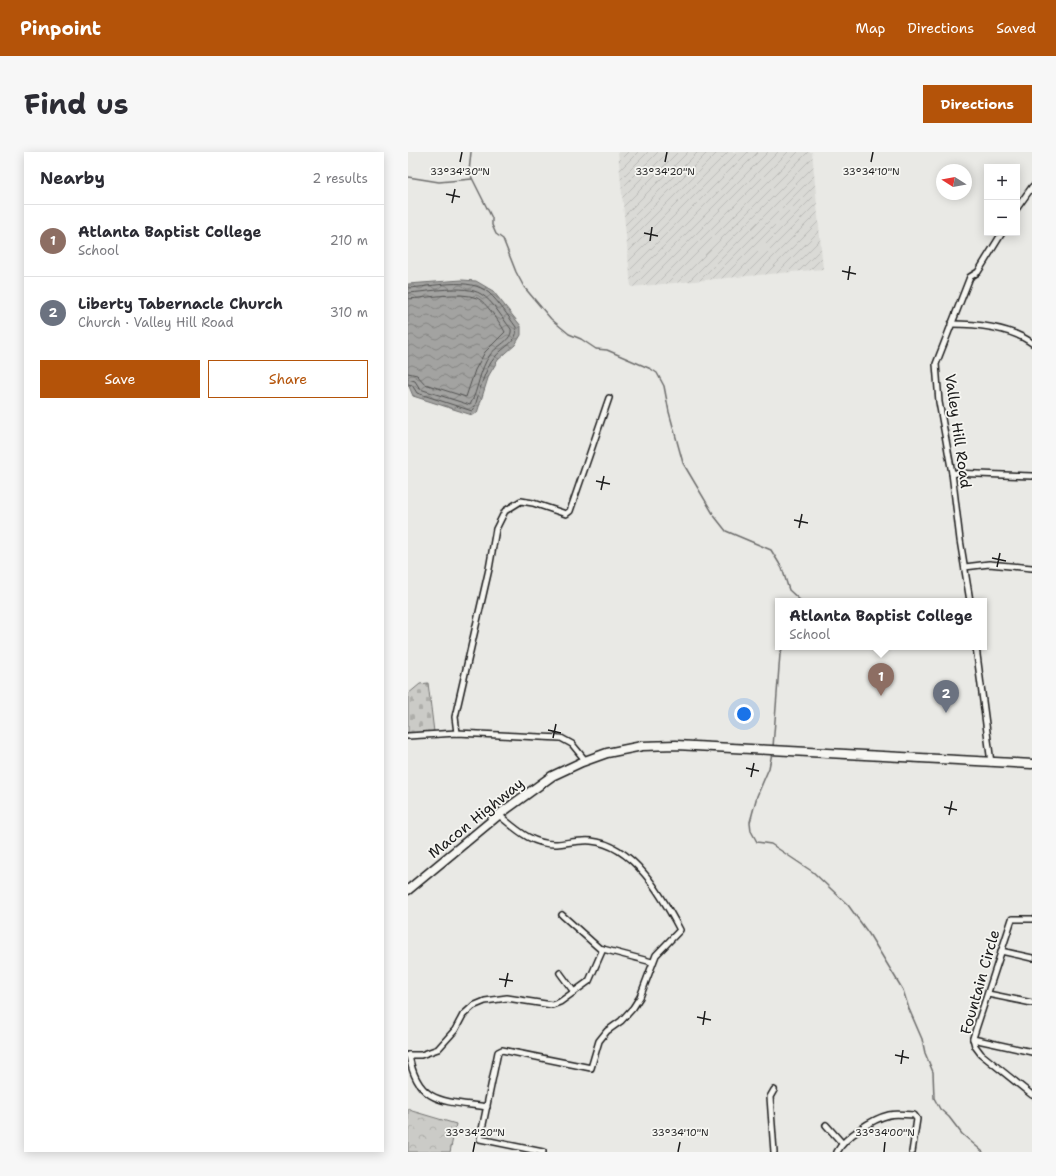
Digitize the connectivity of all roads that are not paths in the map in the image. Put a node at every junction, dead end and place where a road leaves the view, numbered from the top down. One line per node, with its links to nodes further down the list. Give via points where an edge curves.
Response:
1 (1032, 187): 2 (street)
2 (1020, 204)
3 (1000, 236): 4 (street, Valley Hill Road, via 978,272 970,277)
4 (951, 324): 5 (street, via 976,324 1020,335); 7 (street, Valley Hill Road, via 936,364 939,402)
5 (1032, 343)
6 (609, 398): 13 (street, via 570,511 566,514 521,501 505,512 496,529 490,569 455,717)
7 (952, 473): 8 (street); 9 (street, Valley Hill Road)
8 (1032, 476)
9 (965, 567): 10 (street, via 989,564); 11 (street, Valley Hill Road)
10 (1032, 568)
11 (970, 598)
12 (976, 650): 16 (street)
13 (457, 733): 14 (street); 15 (street, via 561,738 572,744)
14 (408, 736)
15 (585, 760): 16 (main road, Macon Highway, via 625,749 676,746); 18 (main road, Macon Highway, via 542,782)
16 (991, 763): 17 (main road, Macon Highway)
17 (1032, 764)
18 (499, 815): 19 (main road, Macon Highway); 25 (street, via 518,832 546,844 592,841 627,856 645,874 680,930 664,945)
19 (408, 890)
20 (562, 915): 22 (street, via 599,948)
21 (1032, 918): 23 (street, Fountain Circle, via 1012,919)
22 (604, 949): 25 (street); 27 (street, via 589,980)
23 (1001, 951): 24 (street); 28 (street, Fountain Circle)
24 (1032, 958)
25 (652, 962): 35 (street, via 640,997 621,1021 603,1036 597,1046 591,1068 502,1050 498,1052)
26 (560, 973): 27 (street)
27 (574, 992): 32 (street, via 552,1005 507,998 485,1001 473,1006 463,1015 455,1030 438,1049 420,1055)
28 (988, 994): 29 (street); 30 (street, Fountain Circle)
29 (1032, 1003)
30 (973, 1039): 31 (street); 34 (street, Fountain Circle, via 981,1054)
31 (1032, 1052)
32 (409, 1055): 35 (street, via 417,1083 434,1098)
33 (774, 1090): 39 (street, via 770,1097)
34 (1032, 1096)
35 (487, 1107): 38 (street, via 480,1139)
36 (826, 1125): 37 (street)
37 (842, 1142): 40 (street); 41 (street, via 887,1115 914,1115 917,1119)
38 (543, 1152)
39 (774, 1152)
40 (837, 1152)
41 (912, 1152)

